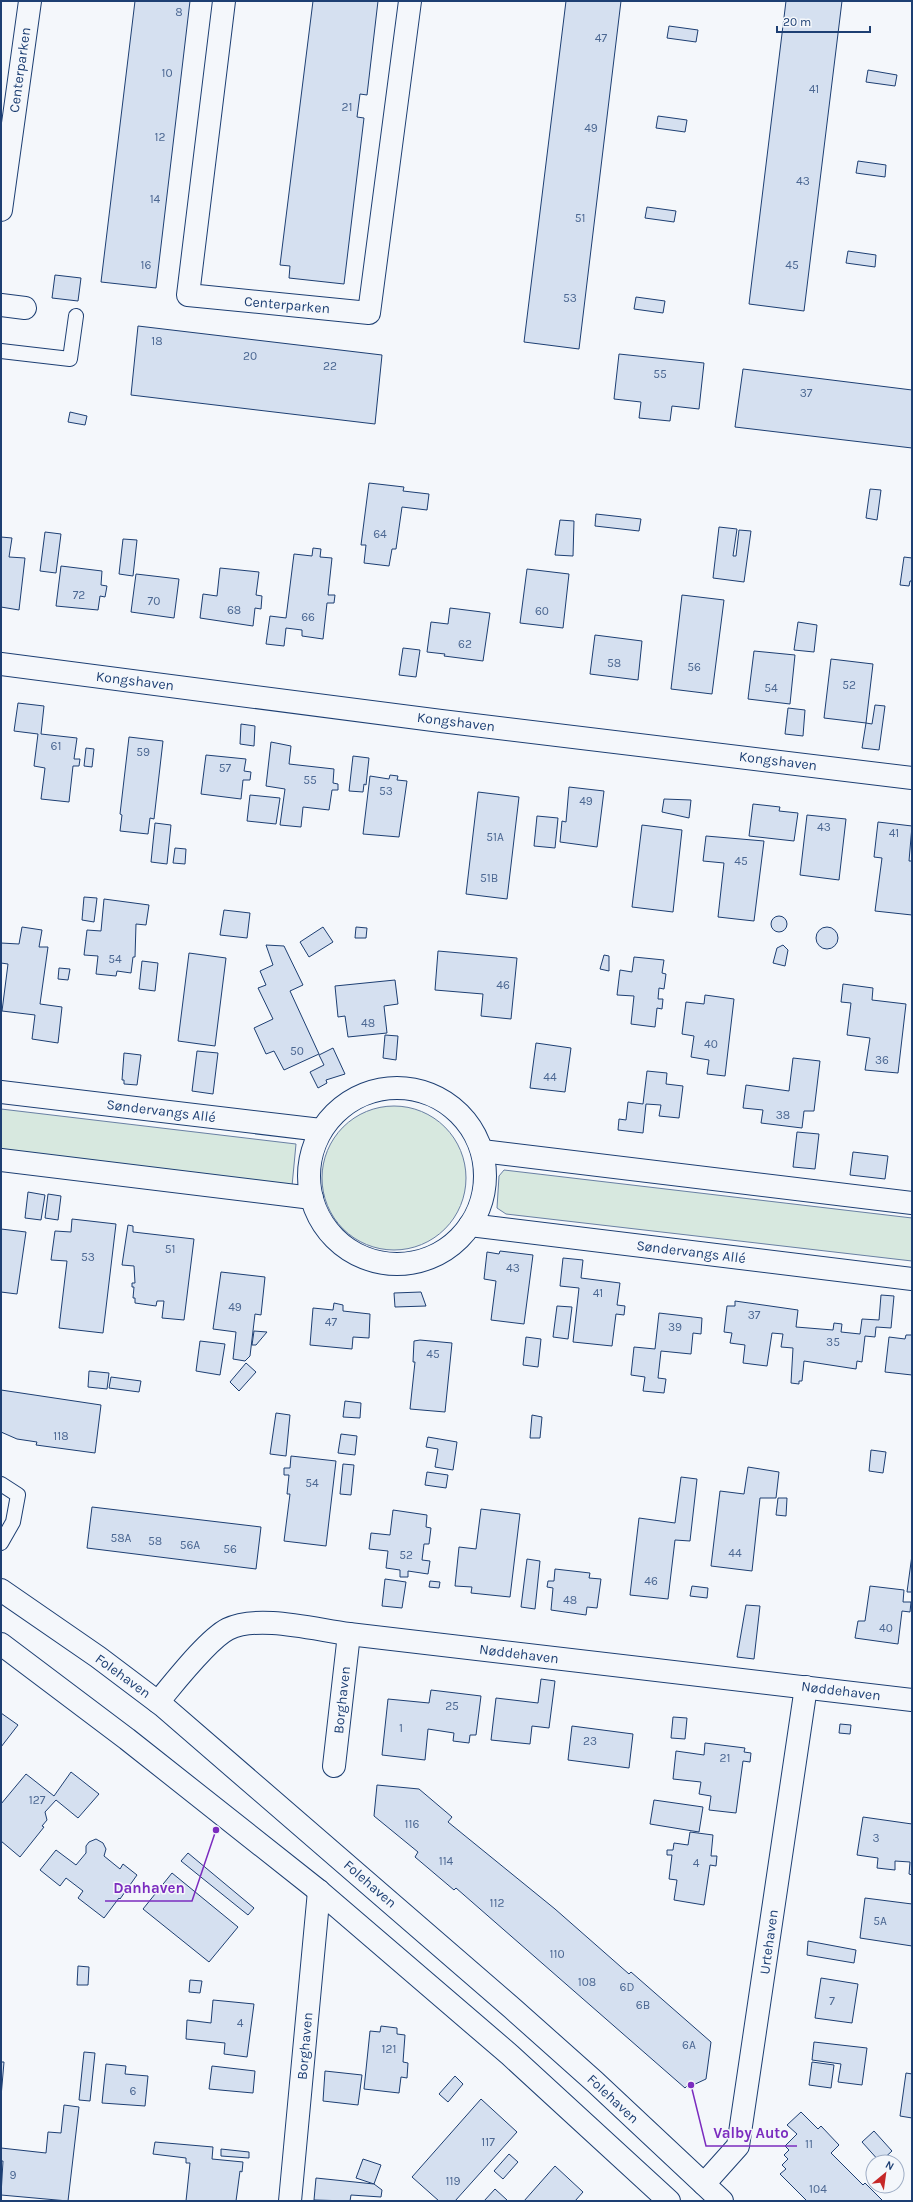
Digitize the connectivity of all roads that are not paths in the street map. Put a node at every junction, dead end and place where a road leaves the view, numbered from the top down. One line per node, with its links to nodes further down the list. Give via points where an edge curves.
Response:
1 (30, 1): 4 (street, Centerparken)
2 (224, 1): 3 (street, Centerparken, via 188,295 369,313)
3 (410, 1)
4 (1, 210)
5 (1, 305): 6 (street)
6 (25, 308)
7 (76, 316): 8 (lane, via 70,359)
8 (1, 351)
9 (1, 664): 10 (street, Kongshaven)
10 (912, 778)
11 (1, 1092): 12 (street, Søndervangs Allé)
12 (321, 1130): 13 (street, via 342,1106 371,1091 402,1087 429,1093 452,1106 470,1126); 15 (street, via 309,1163)
13 (482, 1151): 16 (street); 17 (street, via 485,1176 482,1195)
14 (1, 1160): 15 (street)
15 (312, 1198): 17 (street, via 320,1218 337,1240 366,1258 387,1263 410,1263 434,1256 454,1243)
16 (912, 1203)
17 (470, 1225): 18 (street, Søndervangs Allé)
18 (912, 1279)
19 (1, 1484): 20 (lane, via 18,1495 13,1522)
20 (1, 1543)
21 (1, 1590): 26 (street, Folehaven)
22 (349, 1634): 24 (street, Nøddehaven); 26 (street, Nøddehaven, via 259,1622 227,1629 196,1658); 27 (street, Borghaven)
23 (1, 1644): 28 (street, via 127,1739)
24 (806, 1687): 25 (street, Nøddehaven); 29 (street, Urtehaven, via 738,2146)
25 (912, 1700)
26 (158, 1702): 29 (street, Folehaven, via 512,2008)
27 (334, 1766)
28 (319, 1892): 30 (street, Borghaven); 31 (street, via 510,2055)
29 (704, 2184): 32 (street, Folehaven)
30 (290, 2201)
31 (669, 2201)
32 (722, 2201)

